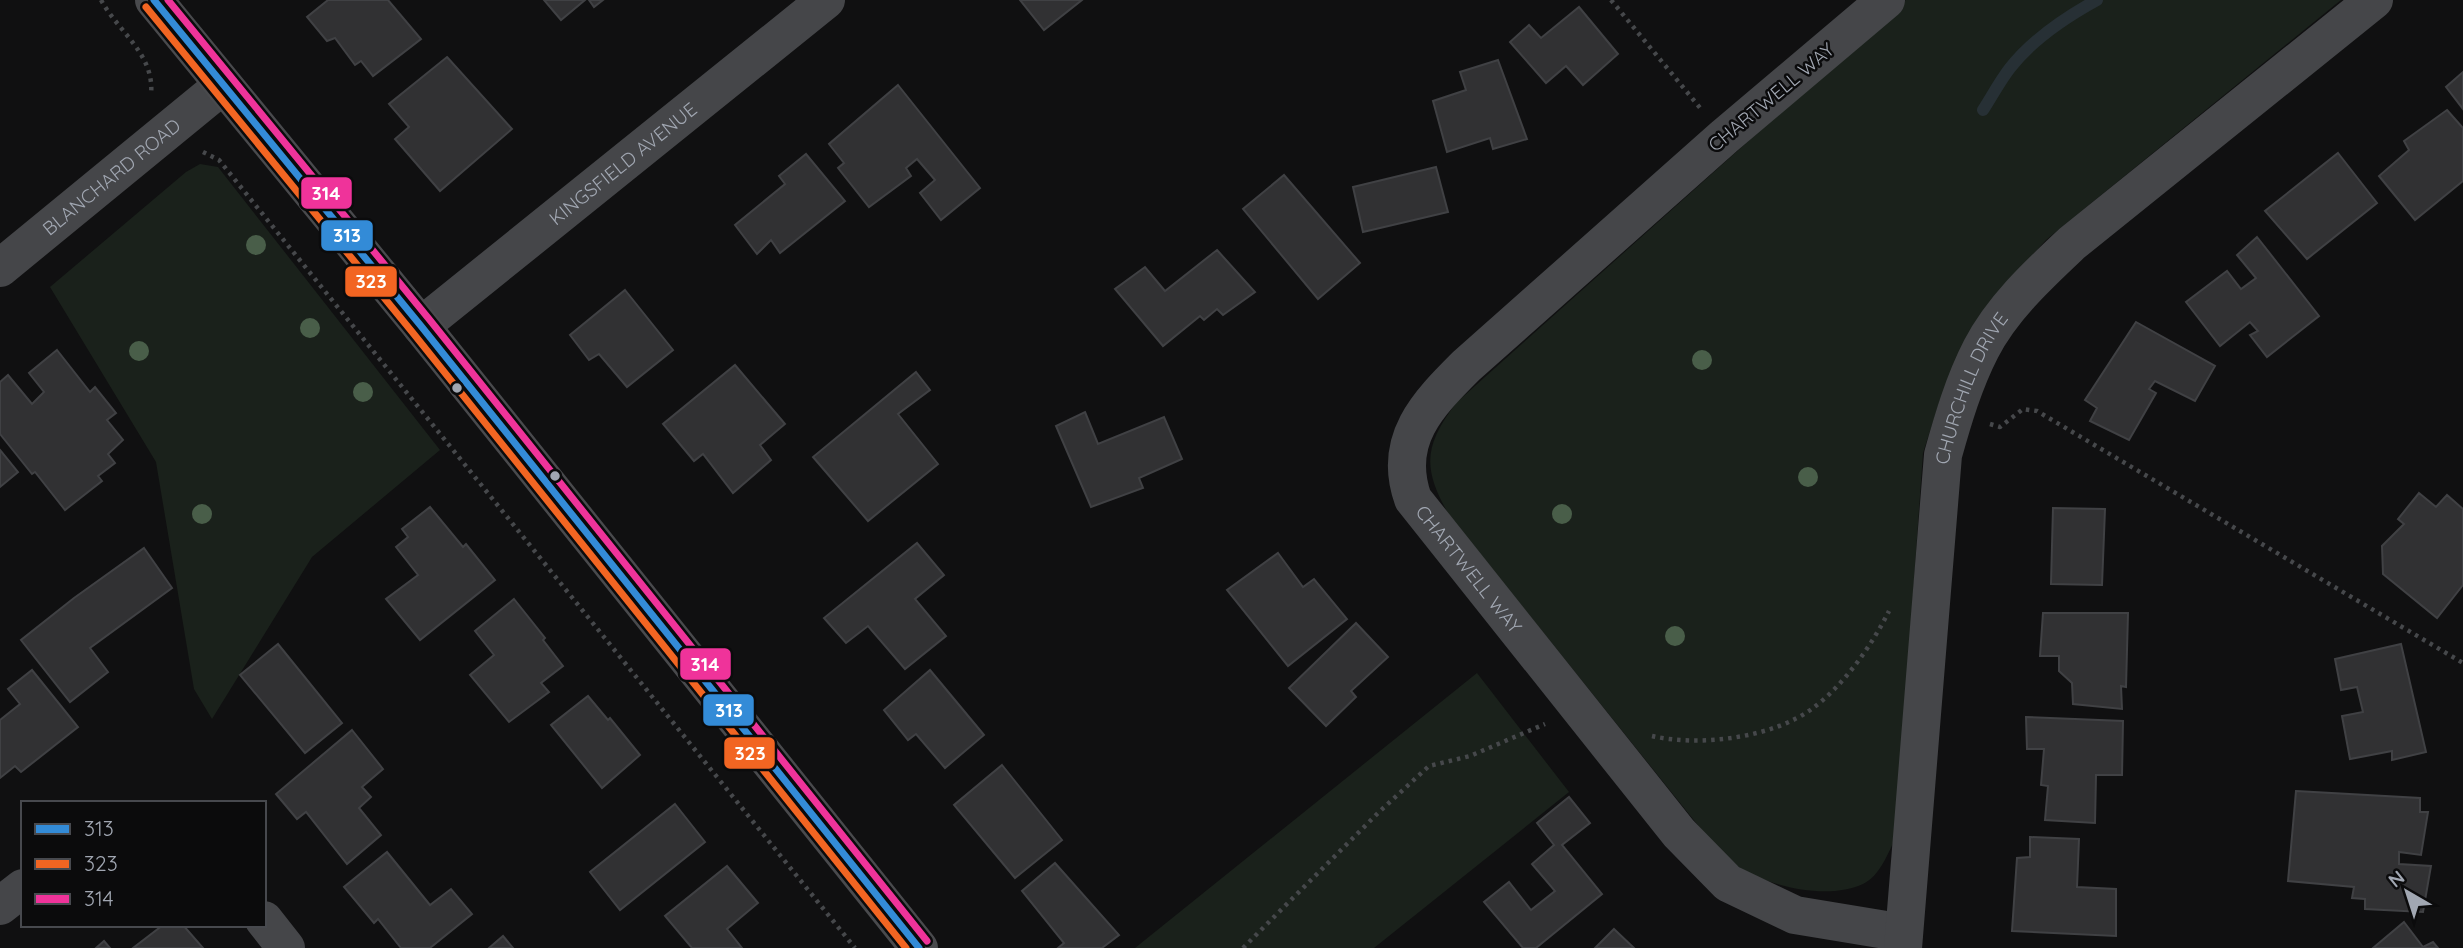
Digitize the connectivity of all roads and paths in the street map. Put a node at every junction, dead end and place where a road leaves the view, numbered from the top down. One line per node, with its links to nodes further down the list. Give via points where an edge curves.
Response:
1 (101, 0): 8 (path, via 149,68 151,97 145,111)
2 (153, 0): 7 (main road)
3 (826, 0): 11 (street, KINGSFIELD AVENUE)
4 (1611, 0): 9 (path)
5 (1886, 0): 9 (street, CHARTWELL WAY)
6 (2374, 0): 12 (street, CHURCHILL DRIVE, via 2072,243 2035,278 1982,347)
7 (222, 86): 8 (street, BLANCHARD ROAD); 11 (main road)
8 (163, 135): 10 (street, BLANCHARD ROAD); 22 (path, via 182,160 200,151 219,160)
9 (1724, 137): 15 (street, CHARTWELL WAY, via 1466,366 1432,400 1411,438 1406,479 1412,499)
10 (0, 268)
11 (421, 326): 23 (main road)
12 (1957, 410): 14 (path, via 2000,427 2023,409 2037,411); 20 (street, CHURCHILL DRIVE, via 1943,455)
13 (1891, 608): 16 (path, via 1834,689 1789,722 1714,741 1683,741)
14 (2463, 663)
15 (1580, 709): 20 (street, CHARTWELL WAY, via 1679,833 1728,883 1795,915); 24 (path, via 1469,756 1429,766)
16 (1642, 732)
17 (21, 890): 18 (street)
18 (0, 906)
19 (266, 923): 21 (street)
20 (1904, 941)
21 (286, 948)
22 (855, 948)
23 (919, 948)
24 (1243, 948)

